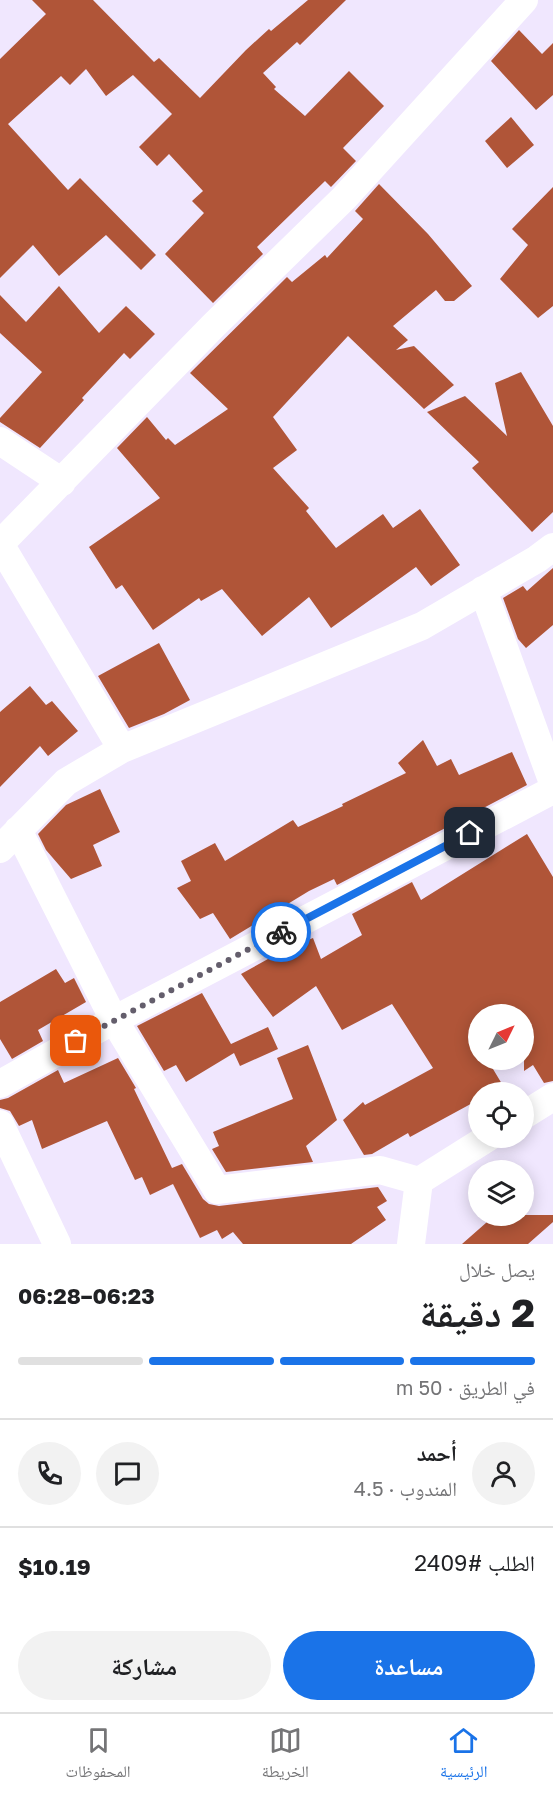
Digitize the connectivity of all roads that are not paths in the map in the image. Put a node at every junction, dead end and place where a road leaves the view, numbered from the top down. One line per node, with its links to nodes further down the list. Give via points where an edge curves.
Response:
1 (524, 0): 3 (street, via 344,198)
2 (0, 441): 3 (street)
3 (62, 482): 4 (street)
4 (0, 544): 7 (street)
5 (553, 547): 6 (street)
6 (483, 590): 7 (street, via 422,626); 8 (street)
7 (122, 749): 10 (street, via 66,782)
8 (553, 783)
9 (553, 789): 11 (street)
10 (9, 839): 11 (street)
11 (114, 1020): 12 (street); 17 (street, via 217,1190 380,1170)
12 (0, 1084)
13 (553, 1096): 14 (street)
14 (534, 1108)
15 (0, 1124): 18 (street)
16 (472, 1148): 17 (street)
17 (419, 1181): 19 (street)
18 (57, 1244)
19 (411, 1244)

